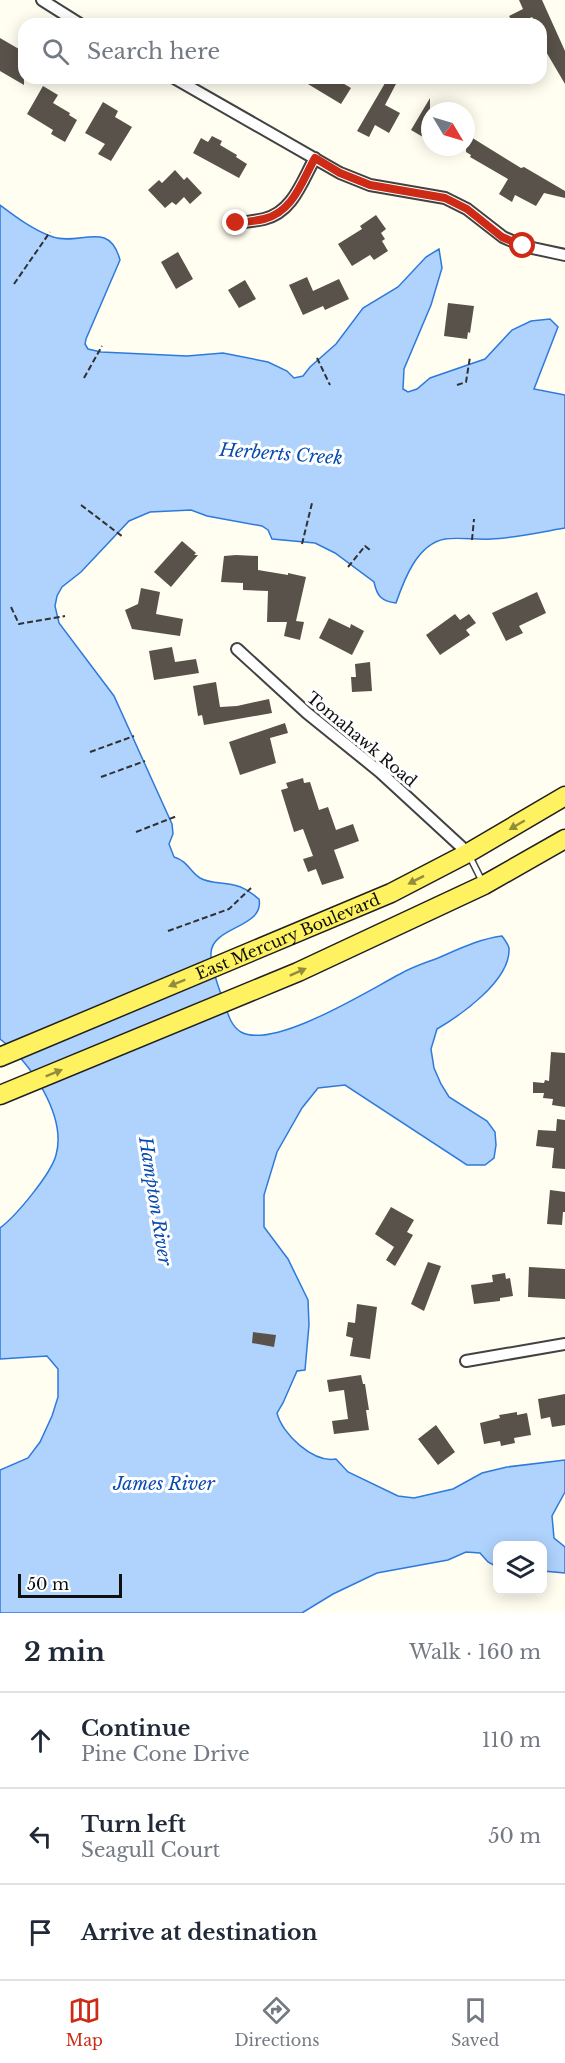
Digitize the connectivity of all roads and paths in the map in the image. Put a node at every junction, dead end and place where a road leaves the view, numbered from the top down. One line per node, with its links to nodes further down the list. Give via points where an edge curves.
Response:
1 (42, 0): 2 (street)
2 (70, 18)
3 (185, 84): 4 (street)
4 (315, 158): 5 (street, via 294,198 281,212 266,219); 7 (street, via 370,185 445,198 467,209 502,237)
5 (236, 223)
6 (50, 232): 8 (path)
7 (565, 255)
8 (14, 284)
9 (102, 346): 12 (path)
10 (317, 357): 13 (path)
11 (470, 357): 14 (path, via 466,382)
12 (84, 378)
13 (330, 385)
14 (457, 385)
15 (312, 503): 20 (path)
16 (81, 505): 18 (path)
17 (474, 519): 19 (path)
18 (123, 537)
19 (472, 540)
20 (302, 544)
21 (370, 550): 22 (path, via 364,546)
22 (348, 567)
23 (11, 607): 24 (path, via 19,624)
24 (65, 616)
25 (237, 649): 34 (street, Tomahawk Road, via 307,713 381,772)
26 (134, 736): 27 (path)
27 (90, 752)
28 (145, 761): 29 (path)
29 (101, 777)
30 (565, 796): 34 (main road, East Mercury Boulevard, one-way to 34)
31 (177, 816): 32 (path)
32 (136, 832)
33 (565, 839): 35 (main road, East Mercury Boulevard)
34 (468, 853): 35 (lane); 38 (main road, East Mercury Boulevard, one-way to 38, via 391,893)
35 (484, 885): 39 (main road, East Mercury Boulevard, one-way to 35, via 245,995)
36 (251, 888): 37 (path, via 229,909)
37 (168, 931)
38 (0, 1056)
39 (0, 1095)
40 (565, 1344): 41 (street)
41 (466, 1361)

